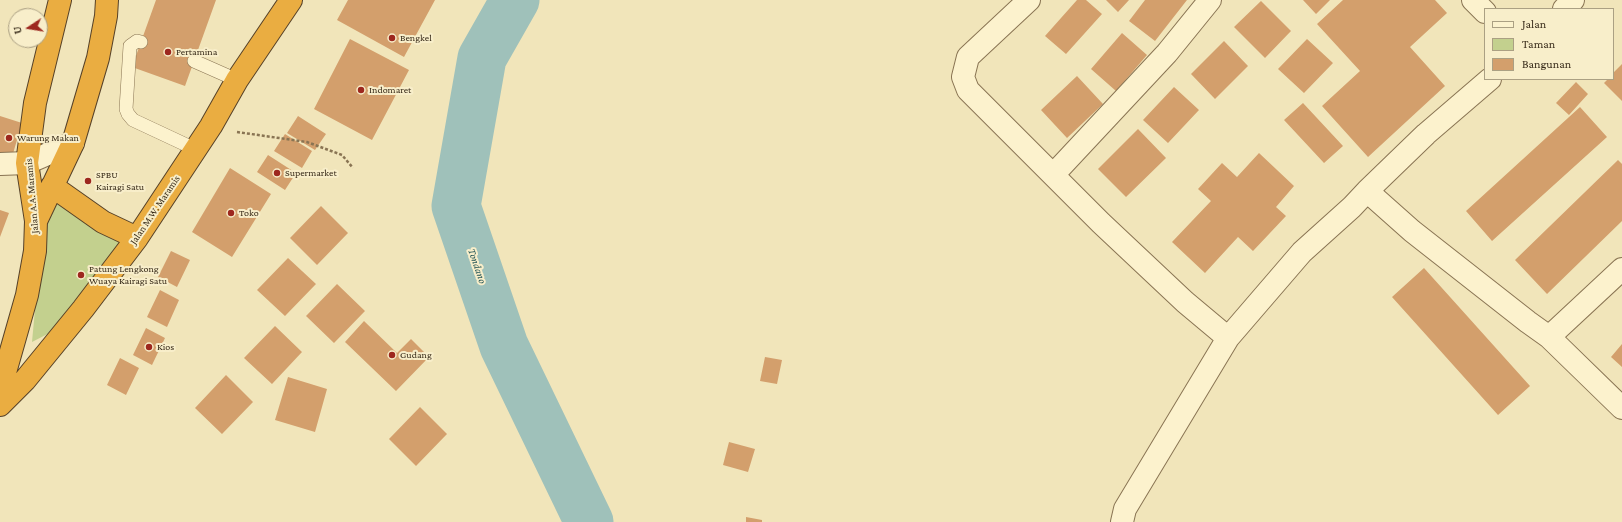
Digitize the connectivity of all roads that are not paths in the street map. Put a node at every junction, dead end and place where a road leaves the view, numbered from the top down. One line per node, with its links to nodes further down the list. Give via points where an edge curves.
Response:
1 (60, 0): 16 (highway, Jalan A.A. Maramis, via 35,103)
2 (107, 0): 14 (highway, via 98,58)
3 (291, 0): 12 (highway, Jalan M.W. Maramis)
4 (1029, 0): 18 (street, via 968,57 964,77 968,90)
5 (1210, 0): 18 (street, via 1167,53)
6 (1474, 0): 9 (street)
7 (1573, 0): 8 (street)
8 (1565, 8)
9 (1484, 11)
10 (141, 42): 15 (lane, via 137,41 130,46 126,109 128,114 133,120)
11 (194, 61): 12 (lane)
12 (237, 80): 15 (highway, Jalan M.W. Maramis)
13 (1489, 80): 20 (street, via 1426,134)
14 (73, 143): 16 (street); 19 (highway)
15 (195, 149): 22 (highway, Jalan M.W. Maramis)
16 (27, 163): 17 (street); 21 (highway, Jalan A.A. Maramis)
17 (0, 164)
18 (1053, 175): 25 (street, via 1185,302)
19 (52, 186): 21 (highway); 22 (highway, via 103,222)
20 (1367, 191): 24 (street, via 1412,231); 25 (street, via 1302,252)
21 (36, 221): 26 (highway, Jalan A.A. Maramis, via 35,251 27,295)
22 (137, 238): 27 (highway, Jalan M.W. Maramis, via 25,380)
23 (1622, 269): 24 (street)
24 (1548, 336): 28 (street)
25 (1228, 338): 29 (street, via 1125,509)
26 (0, 390)
27 (0, 405)
28 (1622, 408)
29 (1122, 522)

